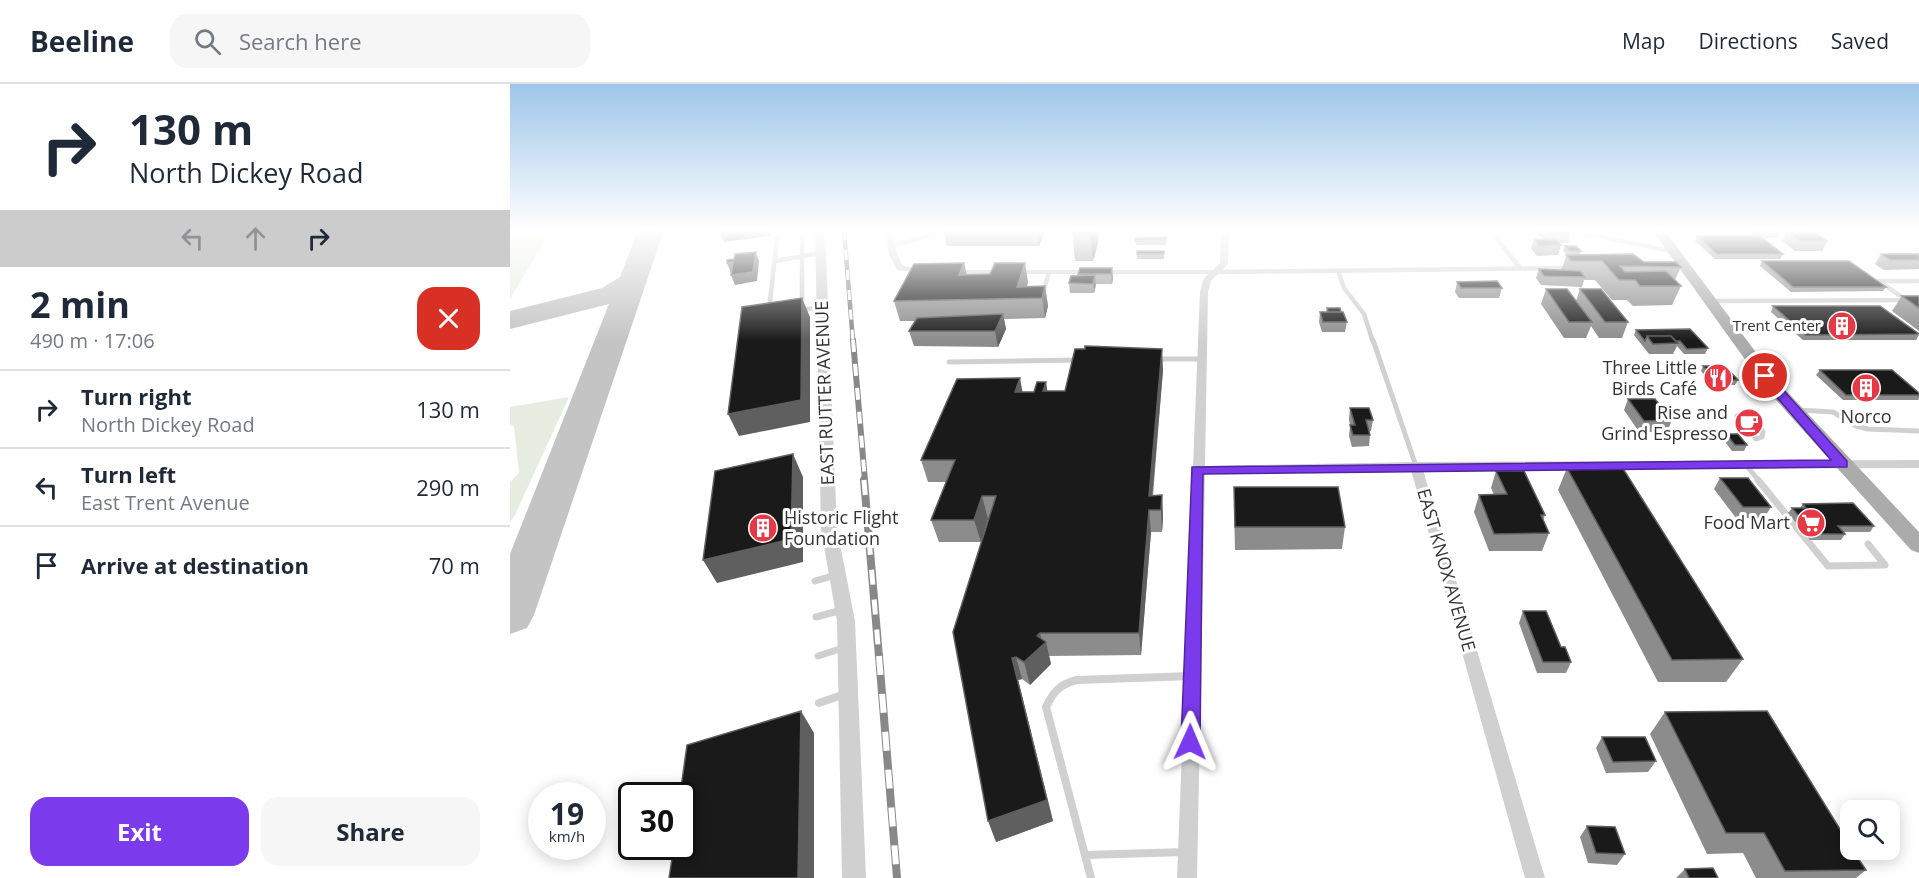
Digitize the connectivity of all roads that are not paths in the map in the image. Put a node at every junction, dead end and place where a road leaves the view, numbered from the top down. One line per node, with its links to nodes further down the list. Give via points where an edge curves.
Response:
1 (774, 267): 20 (lane, via 768,316)
2 (802, 267): 18 (lane)
3 (821, 267): 17 (street, EAST RUTTER AVENUE)
4 (900, 267): 10 (street)
5 (1221, 267): 13 (street)
6 (1569, 267): 8 (lane)
7 (1683, 267): 15 (main road)
8 (1520, 268): 9 (lane)
9 (1338, 271): 13 (lane); 31 (lane, EAST KNOX AVENUE, via 1344,288 1363,310)
10 (932, 272)
11 (944, 272): 12 (street)
12 (1049, 272): 13 (street); 16 (lane)
13 (1217, 272): 22 (street, via 1204,285)
14 (1919, 281): 15 (lane, via 1879,281 1906,300)
15 (1710, 301): 25 (main road, via 1731,334)
16 (1040, 303)
17 (823, 306): 18 (lane); 35 (street, EAST RUTTER AVENUE, via 829,529)
18 (802, 310): 19 (lane)
19 (791, 312)
20 (779, 314)
21 (1150, 359): 22 (lane)
22 (1200, 359): 32 (street)
23 (1091, 360): 24 (lane)
24 (949, 362)
25 (1792, 410): 26 (lane, via 1833,412 1868,429); 28 (main road)
26 (1919, 431)
27 (1756, 439): 27 (lane, via 1750,435 1737,416 1743,413 1752,417 1764,432)
28 (1842, 464): 29 (street); 30 (street); 34 (main road)
29 (1919, 464)
30 (1746, 465): 31 (street); 33 (lane, via 1828,566 1885,565)
31 (1416, 466): 32 (street); 49 (street, EAST KNOX AVENUE)
32 (1197, 470): 41 (street)
33 (1868, 544)
34 (1919, 544)
35 (837, 574): 36 (lane); 37 (street, EAST RUTTER AVENUE)
36 (815, 581)
37 (843, 610): 38 (lane); 39 (street, EAST RUTTER AVENUE)
38 (816, 618)
39 (847, 647): 40 (lane); 42 (street, EAST RUTTER AVENUE)
40 (818, 656)
41 (1192, 676): 44 (street); 45 (lane, via 1086,679 1065,683 1050,698 1046,707)
42 (848, 692): 43 (lane); 46 (street, EAST RUTTER AVENUE)
43 (819, 703)
44 (1187, 852): 45 (lane); 48 (street)
45 (1085, 855): 47 (lane)
46 (854, 878)
47 (1091, 878)
48 (1187, 878)
49 (1535, 878)

